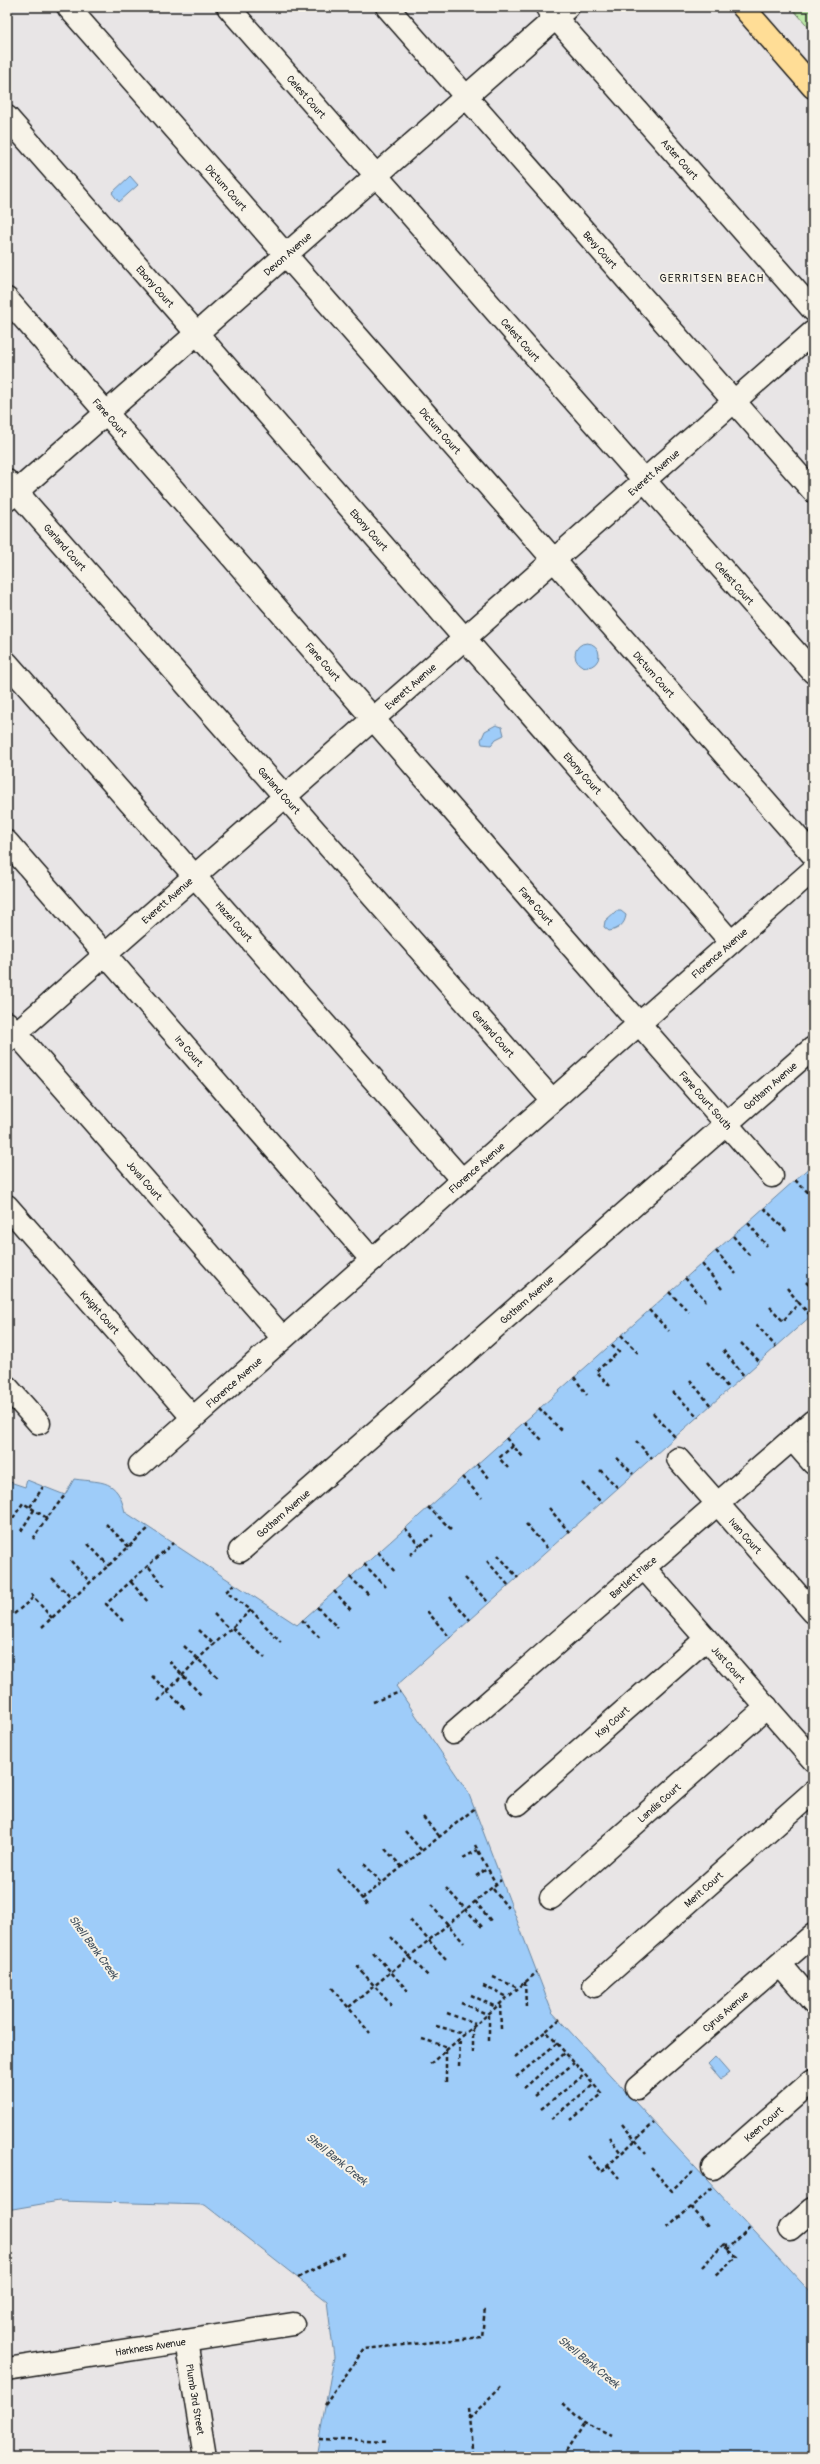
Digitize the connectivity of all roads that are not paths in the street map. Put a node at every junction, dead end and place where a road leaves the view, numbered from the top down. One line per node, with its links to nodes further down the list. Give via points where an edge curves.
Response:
1 (68, 7): 10 (street, Dictum Court)
2 (228, 7): 9 (street, Celest Court)
3 (387, 7): 7 (street, Bevy Court)
4 (743, 7): 6 (main road)
5 (557, 11): 7 (street, Devon Avenue); 12 (street, Aster Court)
6 (813, 87)
7 (467, 97): 9 (street, Devon Avenue); 15 (street, Bevy Court)
8 (7, 117): 14 (street, Ebony Court)
9 (376, 176): 10 (street, Devon Avenue); 17 (street, Celest Court)
10 (286, 255): 14 (street, Devon Avenue); 20 (street, Dictum Court)
11 (7, 299): 16 (street, Fane Court)
12 (813, 310)
13 (813, 332): 15 (street, Everett Avenue)
14 (196, 334): 16 (street, Devon Avenue); 21 (street, Ebony Court)
15 (734, 402): 17 (street, Everett Avenue); 19 (street, Bevy Court)
16 (106, 413): 18 (street, Devon Avenue); 24 (street, Fane Court)
17 (644, 481): 20 (street, Everett Avenue); 23 (street, Celest Court)
18 (10, 491): 25 (street, Garland Court)
19 (813, 491)
20 (554, 560): 21 (street, Everett Avenue); 27 (street, Dictum Court)
21 (464, 639): 24 (street, Everett Avenue); 30 (street, Ebony Court)
22 (7, 663): 29 (street, Hazel Court)
23 (813, 672)
24 (374, 718): 25 (street, Everett Avenue); 32 (street, Fane Court)
25 (285, 797): 29 (street, Everett Avenue); 35 (street, Garland Court)
26 (7, 842): 31 (street, Ira Court)
27 (813, 855)
28 (813, 870): 30 (street, Florence Avenue)
29 (196, 875): 31 (street, Everett Avenue); 38 (street, Hazel Court)
30 (731, 942): 32 (street, Florence Avenue)
31 (106, 954): 33 (street, Everett Avenue); 40 (street, Ira Court)
32 (640, 1023): 35 (street, Florence Avenue); 36 (street, Fane Court South)
33 (10, 1032): 41 (street, Joval Court)
34 (813, 1048): 36 (street, Gotham Avenue)
35 (552, 1100): 38 (street, Florence Avenue)
36 (727, 1124): 37 (street, Fane Court South); 51 (street, Gotham Avenue)
37 (772, 1176)
38 (462, 1180): 40 (street, Florence Avenue)
39 (7, 1206): 43 (street, Knight Court)
40 (372, 1260): 41 (street, Florence Avenue)
41 (283, 1338): 43 (street, Florence Avenue)
42 (7, 1387): 45 (street)
43 (193, 1418): 49 (street, Florence Avenue)
44 (813, 1421): 46 (street, Bartlett Place)
45 (39, 1423)
46 (792, 1439): 48 (street); 50 (street, Bartlett Place)
47 (678, 1459): 50 (street, Ivan Court)
48 (813, 1463)
49 (140, 1465)
50 (719, 1503): 52 (street, Bartlett Place); 53 (street, Ivan Court)
51 (240, 1551)
52 (644, 1568): 54 (street, Just Court); 56 (street, Bartlett Place)
53 (813, 1612)
54 (706, 1639): 55 (street, Just Court); 59 (street, Kay Court)
55 (767, 1707): 57 (street, Just Court); 60 (street, Landis Court)
56 (453, 1733)
57 (813, 1760)
58 (813, 1792): 63 (street, Merit Court)
59 (518, 1804)
60 (551, 1898)
61 (813, 1935): 62 (street, Cyrus Avenue)
62 (780, 1964): 64 (street); 66 (street, Cyrus Avenue)
63 (594, 1986)
64 (813, 2002)
65 (813, 2080): 67 (street, Keen Court)
66 (637, 2088)
67 (707, 2175)
68 (813, 2209): 69 (street)
69 (790, 2229)
70 (293, 2324): 71 (street, Harkness Avenue)
71 (186, 2341): 72 (street, Harkness Avenue); 73 (street, Plumb 3rd Street)
72 (7, 2370)
73 (205, 2457)

